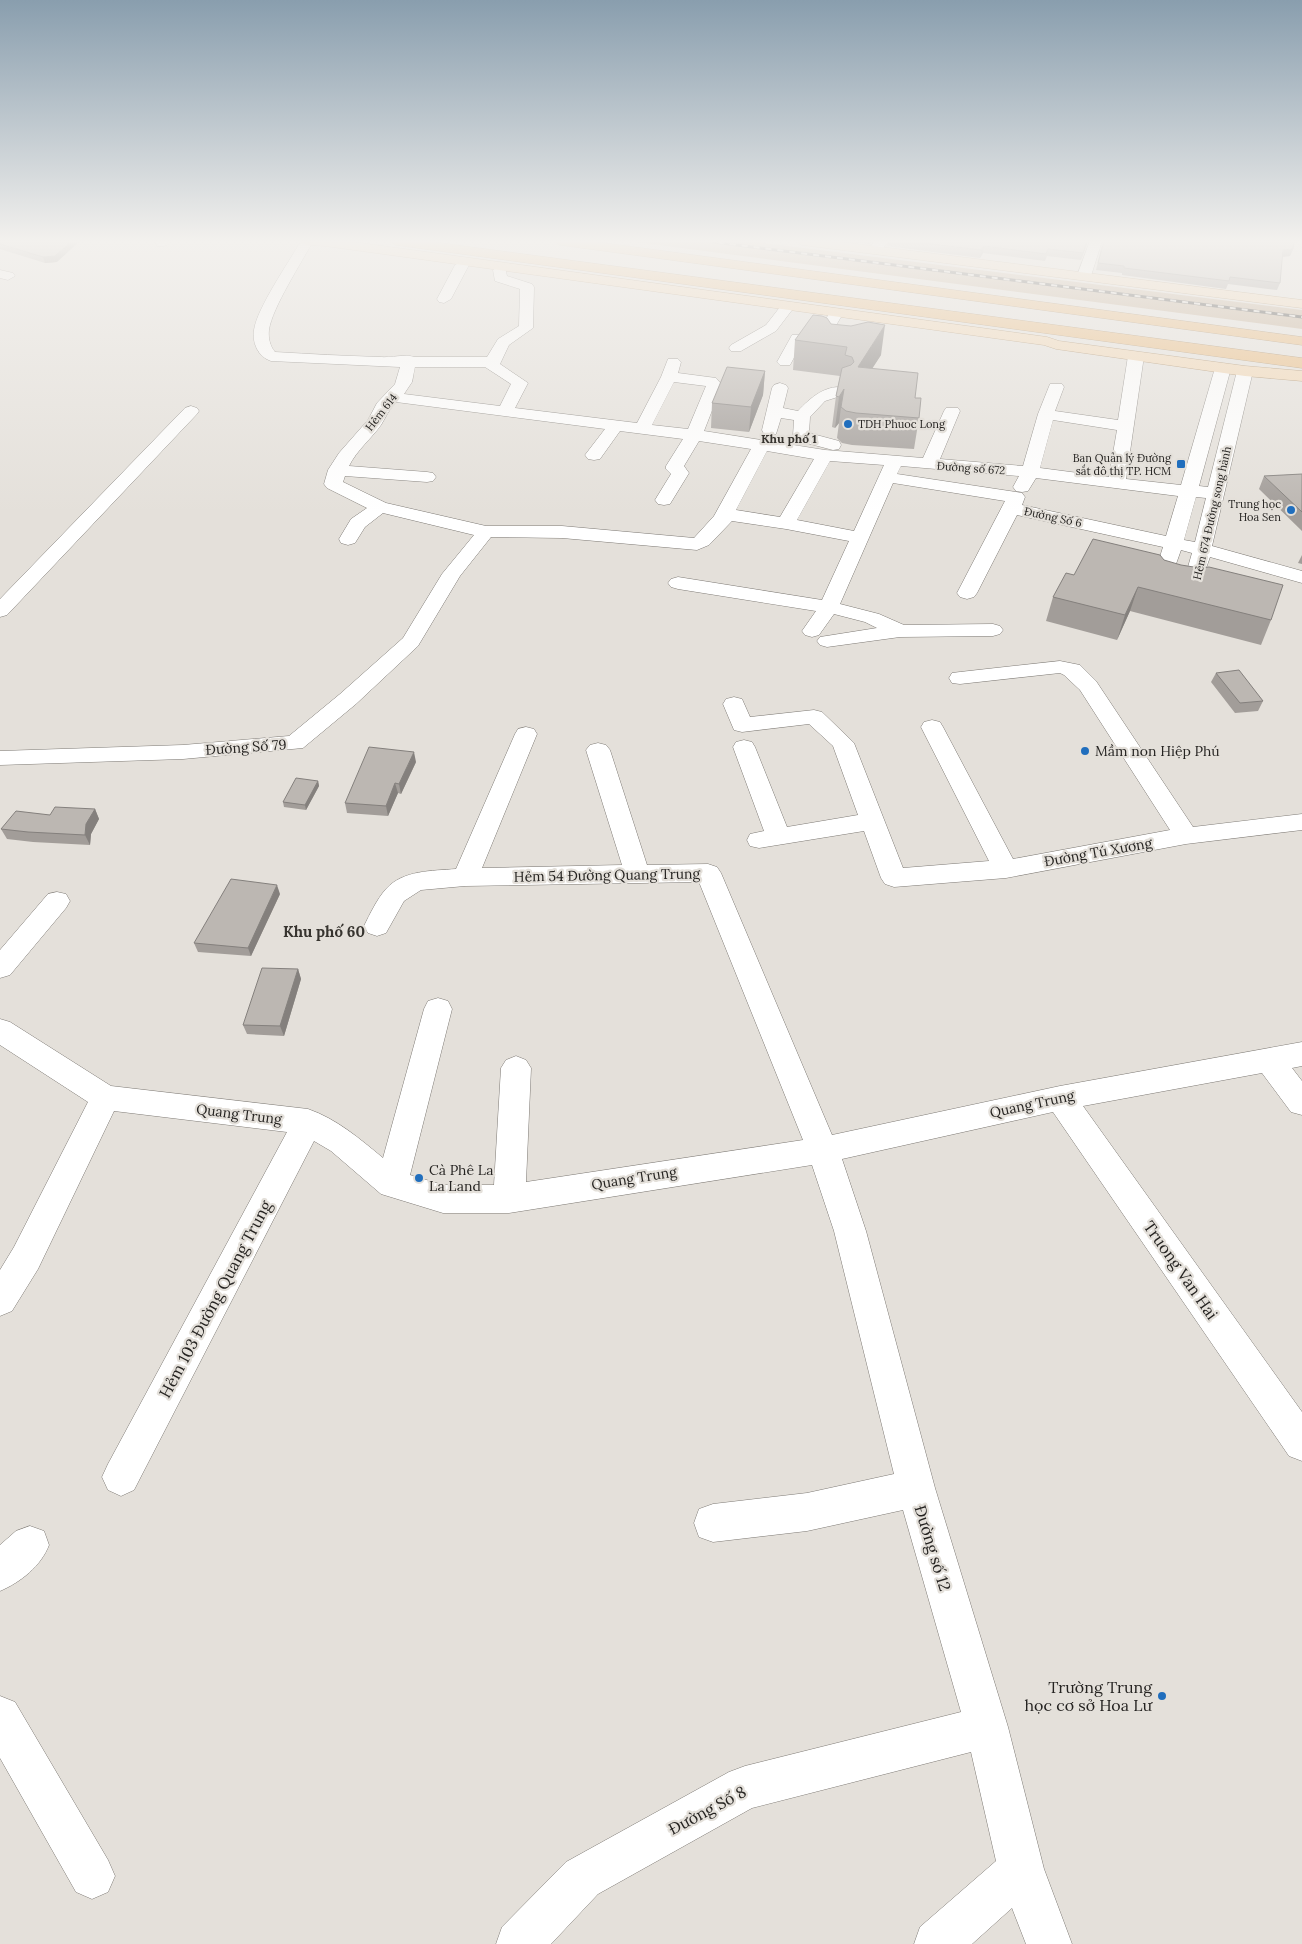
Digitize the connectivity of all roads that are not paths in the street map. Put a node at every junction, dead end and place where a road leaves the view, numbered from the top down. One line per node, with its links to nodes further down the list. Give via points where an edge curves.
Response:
1 (261, 332): 16 (street, via 263,348 271,356 381,362)
2 (519, 332): 17 (street, via 506,338 496,351)
3 (764, 332): 13 (street)
4 (825, 332): 18 (street, via 821,339 797,338)
5 (939, 332): 12 (main road)
6 (978, 332): 12 (main road, via 1046,341)
7 (1070, 332): 19 (highway)
8 (1124, 332): 15 (highway)
9 (1231, 332): 11 (highway)
10 (1268, 332): 11 (highway)
11 (1299, 336)
12 (1056, 346): 14 (main road)
13 (736, 348)
14 (1136, 356): 20 (main road); 35 (street)
15 (1302, 356)
16 (408, 360): 17 (street); 27 (street, Hẻm 614, via 408,378)
17 (493, 362): 28 (street, via 492,366 520,383)
18 (785, 362)
19 (1302, 363)
20 (1224, 368): 21 (main road); 47 (street, Hẻm 674 Đường song hành)
21 (1245, 371): 22 (main road); 23 (main road, via 1269,380); 48 (street, Hẻm 674 Đường song hành)
22 (1302, 376)
23 (1302, 384)
24 (1056, 387): 32 (street)
25 (780, 388): 30 (street)
26 (841, 392): 33 (street, via 819,398)
27 (394, 397): 28 (street, Đường Số 6); 45 (street, Hẻm 614, via 382,407 376,422 346,453)
28 (505, 411): 34 (street, Đường Số 6)
29 (191, 412): 65 (street)
30 (774, 412): 33 (street); 38 (street)
31 (952, 412): 40 (street)
32 (1046, 414): 35 (street); 43 (street)
33 (802, 416): 40 (street, via 801,436 830,445)
34 (616, 425): 36 (street, Đường Số 6); 39 (street)
35 (1126, 426): 46 (street)
36 (642, 428): 37 (street, Đường Số 6); 37 (street, via 671,369 714,385)
37 (694, 435): 38 (street, Đường Số 6); 49 (street, via 675,466 680,474)
38 (764, 446): 41 (street, Đường Số 6); 52 (street)
39 (594, 454)
40 (924, 458): 42 (street, Đường số 672); 43 (street, Đường số 672)
41 (822, 460): 42 (street, Đường Số 6); 53 (street)
42 (890, 470): 50 (street, Đường Số 6); 55 (street)
43 (1030, 472): 46 (street, Đường số 672); 50 (street)
44 (427, 476): 45 (street)
45 (335, 477): 51 (street)
46 (1117, 482): 47 (street, Đường số 672)
47 (1188, 490): 48 (street, Đường số 672); 57 (street, Hẻm 674 Đường song hành)
48 (1216, 493): 58 (street, Hẻm 674 Đường song hành)
49 (664, 500)
50 (1013, 503): 57 (street, Đường Số 6); 63 (street)
51 (380, 507): 54 (street); 56 (street, via 358,523)
52 (723, 517): 53 (street, via 730,515); 54 (street, via 707,540 697,544 554,532)
53 (786, 523): 55 (street)
54 (486, 532): 74 (street, Đường Số 79, via 452,574 411,642 296,744 183,752)
55 (860, 538): 64 (street)
56 (348, 539)
57 (1174, 544): 58 (street, Đường Số 6); 60 (street, Hẻm 674 Đường song hành)
58 (1202, 550): 59 (street, Đường Số 6); 62 (street, Hẻm 674 Đường song hành)
59 (1302, 577)
60 (1164, 578)
61 (678, 583): 64 (street)
62 (1195, 585)
63 (967, 593)
64 (829, 607): 67 (street, via 872,618); 67 (street, via 819,636)
65 (0, 611)
66 (993, 630): 67 (street)
67 (900, 631)
68 (960, 678): 77 (street, via 1060,667 1072,670 1088,686)
69 (734, 704): 75 (street, via 742,725 814,717 843,743)
70 (932, 727): 78 (street)
71 (526, 734): 80 (street)
72 (744, 747): 75 (street, via 769,838)
73 (598, 750): 79 (street)
74 (0, 758)
75 (872, 820): 78 (street, Đường Tú Xương, via 894,878)
76 (1302, 822): 77 (street, Đường Tú Xương)
77 (1186, 836): 78 (street, Đường Tú Xương)
78 (1006, 869)
79 (638, 876): 80 (street, Hẻm 54 Đường Quang Trung); 93 (street, Hẻm 54 Đường Quang Trung, via 708,873)
80 (465, 877): 82 (street, Hẻm 54 Đường Quang Trung, via 415,882 395,896)
81 (57, 901): 83 (street)
82 (378, 926)
83 (0, 968)
84 (438, 1009): 94 (street)
85 (0, 1030): 89 (street, Quang Trung)
86 (1302, 1054): 87 (street, Quang Trung)
87 (1268, 1059): 90 (street, Quang Trung); 91 (street)
88 (516, 1068): 95 (street)
89 (105, 1098): 92 (street, Quang Trung); 96 (street, via 26,1258)
90 (1060, 1098): 93 (street, Quang Trung); 97 (street, Truong Van Hai)
91 (1302, 1104)
92 (308, 1122): 94 (street, Quang Trung, via 342,1142); 98 (street, Hẻm 103 Đường Quang Trung)
93 (823, 1150): 95 (street, Quang Trung); 99 (street, Đường số 12, via 850,1231)
94 (392, 1184): 95 (street, Quang Trung, via 443,1199)
95 (509, 1199)
96 (0, 1300)
97 (1302, 1443)
98 (122, 1477)
99 (916, 1488): 100 (street, via 807,1512); 104 (street, Đường số 12)
100 (713, 1523)
101 (30, 1545): 102 (street)
102 (0, 1570)
103 (0, 1717): 106 (street)
104 (987, 1727): 105 (street, Đường số 12); 107 (street, Đường Số 8, via 745,1788 582,1878)
105 (1021, 1869): 108 (street); 109 (street, Đường số 12)
106 (92, 1876)
107 (518, 1944)
108 (937, 1944)
109 (1049, 1944)

